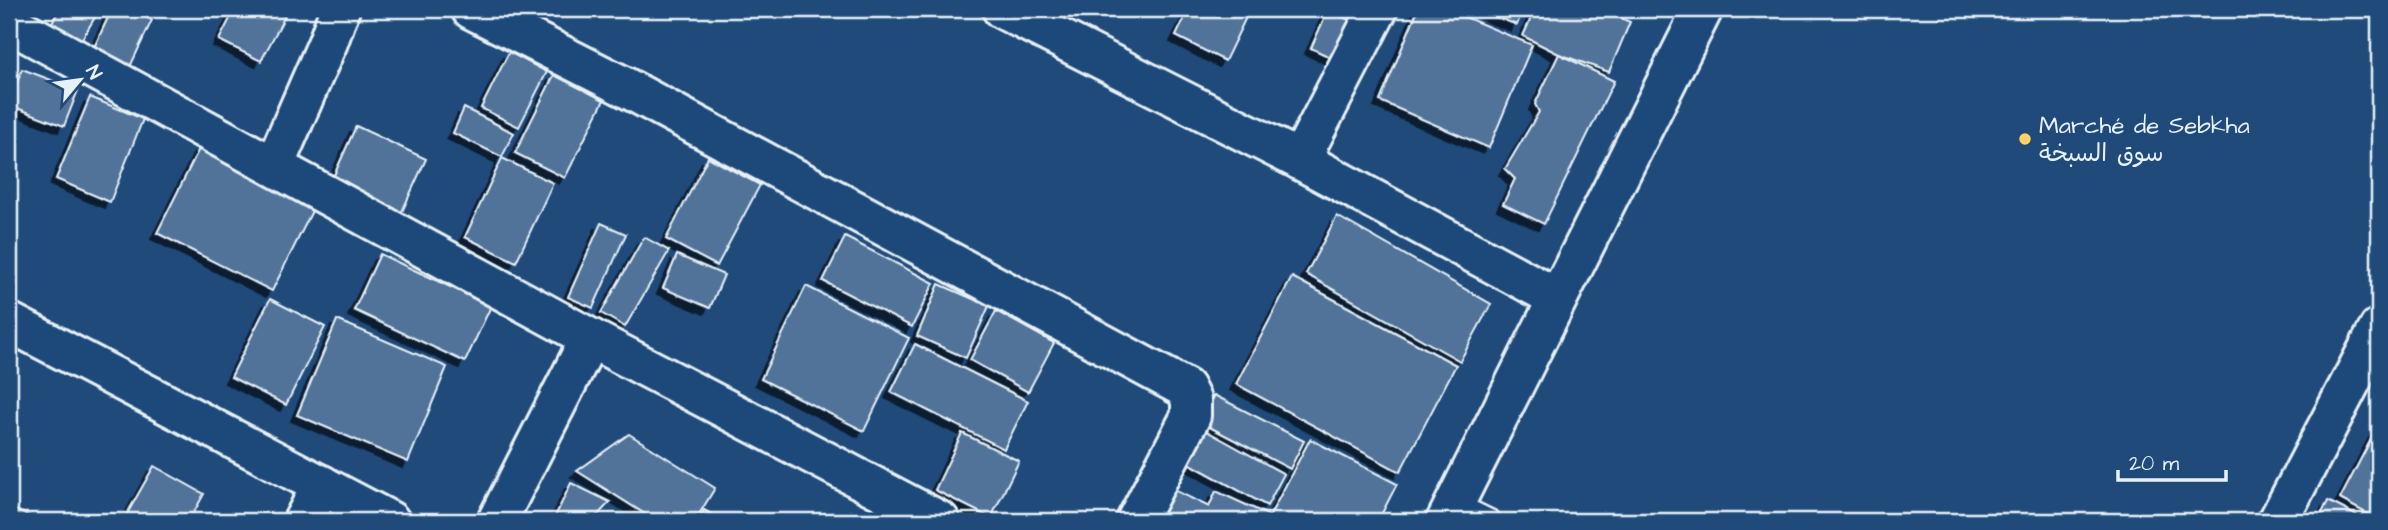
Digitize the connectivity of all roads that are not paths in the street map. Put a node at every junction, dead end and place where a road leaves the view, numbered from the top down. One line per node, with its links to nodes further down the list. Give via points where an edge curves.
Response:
1 (16, 9): 7 (street)
2 (341, 9): 9 (street)
3 (471, 9): 20 (street, via 1185,388 1192,416)
4 (1002, 9): 8 (street)
5 (1378, 9): 8 (street)
6 (1703, 9): 10 (street)
7 (9, 22): 9 (street)
8 (1300, 160): 10 (street)
9 (274, 166): 13 (street)
10 (1557, 299): 15 (street)
11 (9, 322): 14 (street)
12 (2379, 328): 22 (street)
13 (590, 338): 18 (street); 19 (street)
14 (322, 485): 16 (street); 17 (street)
15 (1450, 512): 21 (lane)
16 (303, 521)
17 (390, 521)
18 (497, 521)
19 (940, 521)
20 (1136, 521)
21 (1490, 521)
22 (2278, 521)

